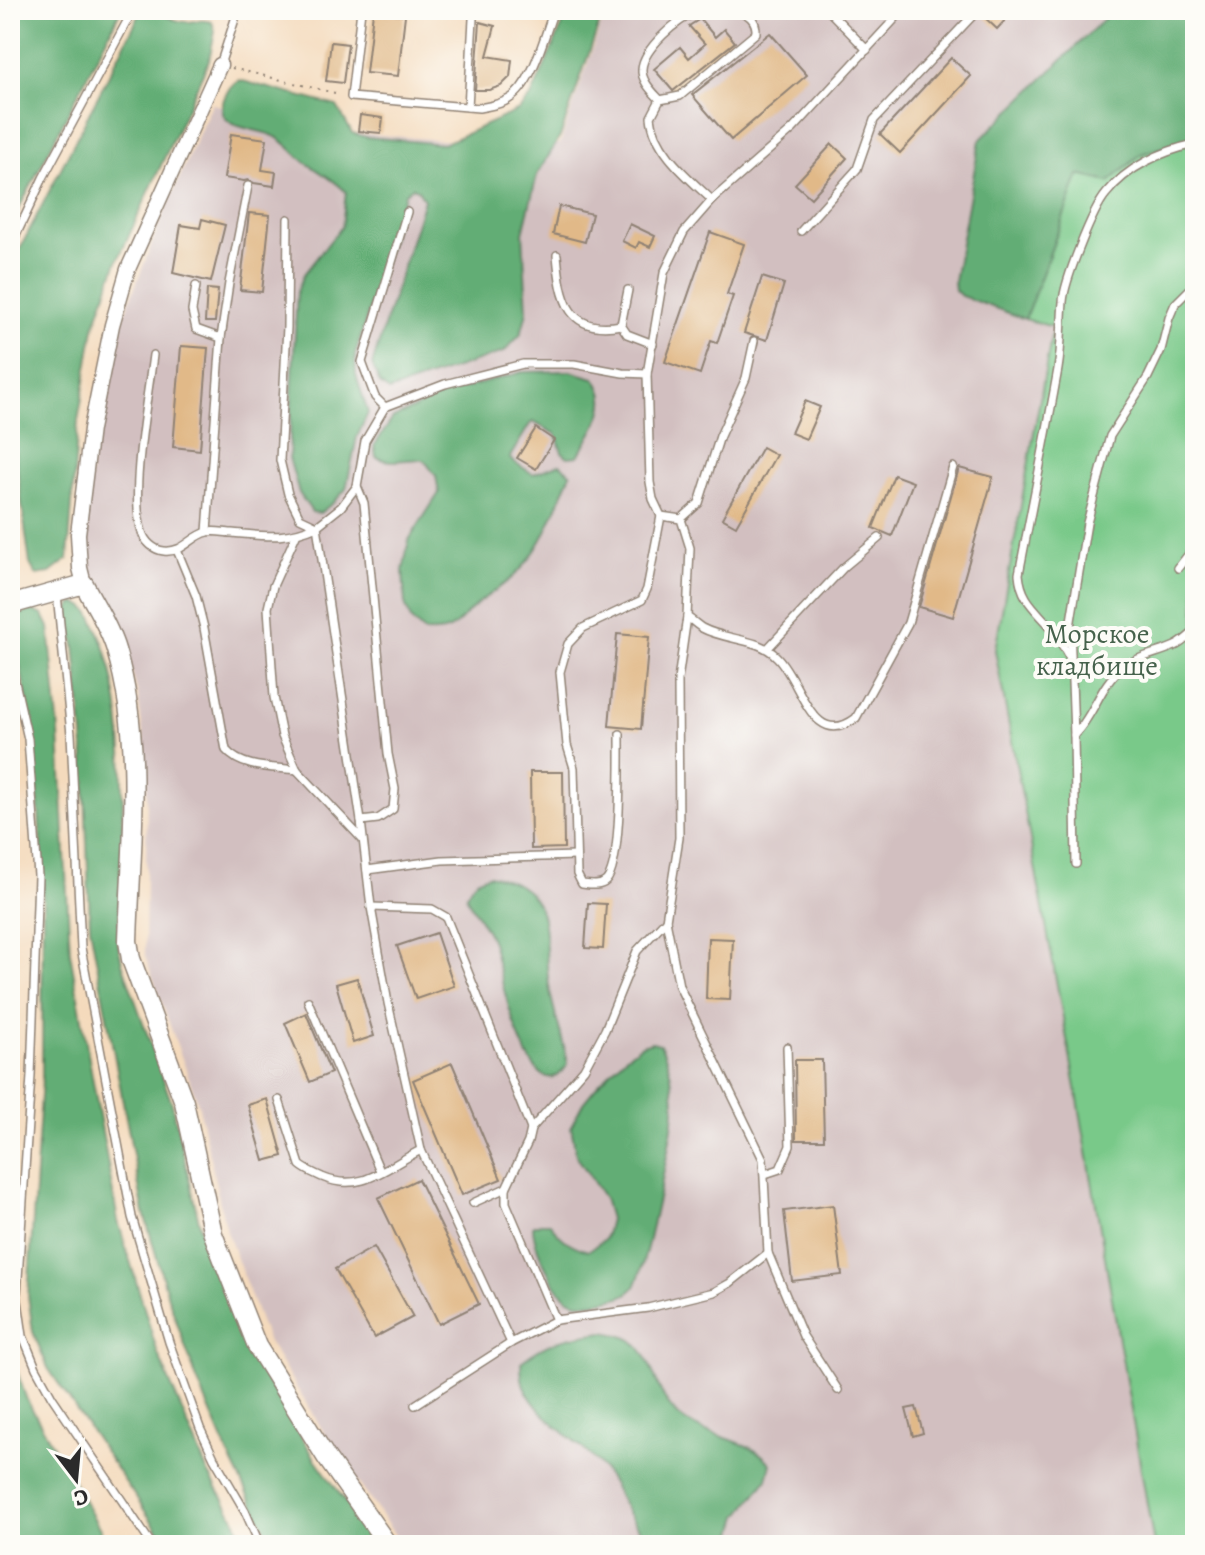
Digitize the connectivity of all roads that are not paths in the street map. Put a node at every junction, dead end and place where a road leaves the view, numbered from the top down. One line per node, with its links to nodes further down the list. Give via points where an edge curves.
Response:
1 (133, 10): 23 (lane)
2 (172, 10): 3 (lane)
3 (198, 10)
4 (222, 10): 11 (lane)
5 (361, 10): 16 (lane, via 351,97)
6 (554, 10): 16 (lane, via 523,86 497,105)
7 (903, 10): 13 (lane)
8 (978, 10): 22 (lane, via 874,120 857,169)
9 (747, 11): 15 (lane, via 756,33 680,96); 15 (lane, via 694,13 669,29 642,69)
10 (832, 11): 13 (lane)
11 (237, 13): 14 (lane)
12 (473, 19): 16 (lane)
13 (867, 50): 19 (lane, via 793,129)
14 (220, 65): 46 (street, via 128,269 112,325 91,429 78,534)
15 (660, 100): 19 (lane, via 651,117 657,138)
16 (468, 107)
17 (1195, 144): 52 (lane, via 1139,165 1103,197 1063,299 1059,364 1019,574 1029,605)
18 (248, 186): 29 (lane)
19 (712, 200): 31 (lane, via 684,232 664,273)
20 (407, 212): 34 (lane, via 362,362 375,397)
21 (288, 219): 39 (lane, via 280,460 300,518)
22 (801, 231)
23 (10, 248)
24 (557, 255): 28 (lane, via 565,304 576,319 603,329)
25 (1195, 284): 52 (lane, via 1175,304 1148,377 1110,436 1077,575)
26 (196, 286): 29 (lane, via 196,329)
27 (628, 290): 28 (lane)
28 (621, 325): 31 (lane, via 627,334)
29 (221, 338): 40 (lane)
30 (754, 341): 38 (lane, via 746,378 699,503)
31 (653, 344): 33 (lane)
32 (153, 355): 44 (lane, via 138,516 142,536 151,546)
33 (647, 374): 34 (lane, via 574,364 523,364 445,384); 37 (lane, via 650,482)
34 (385, 407): 36 (lane, via 365,441)
35 (953, 467): 51 (lane, via 908,623 856,718 834,729 819,722)
36 (357, 486): 39 (lane); 57 (lane, via 364,503 395,789 393,809 378,819)
37 (661, 516): 38 (lane); 59 (lane, via 642,600 583,628 568,644 560,672 574,768)
38 (681, 519): 49 (lane, via 690,548)
39 (317, 526): 41 (lane); 57 (lane)
40 (207, 532): 41 (lane); 44 (lane)
41 (296, 535): 56 (lane, via 268,608 274,697 282,736)
42 (879, 538): 51 (lane, via 844,567)
43 (1195, 546): 45 (lane)
44 (177, 550): 56 (lane, via 196,596 226,750 244,763)
45 (1178, 568)
46 (84, 584): 47 (main road); 80 (main road, via 115,648 127,698 133,776 131,959 184,1102 213,1234 257,1346)
47 (56, 593): 48 (main road); 79 (lane, via 71,734 81,948 132,1217 200,1428)
48 (10, 605)
49 (687, 617): 51 (lane, via 701,628); 63 (lane, via 678,680 679,838)
50 (1195, 631): 55 (lane, via 1177,646 1120,669)
51 (768, 648)
52 (1071, 659): 55 (lane)
53 (10, 660): 78 (lane, via 28,739 38,876 17,1294 23,1336 52,1397)
54 (620, 734): 59 (lane, via 616,860 606,880 582,884)
55 (1074, 735): 60 (lane)
56 (297, 770): 58 (lane)
57 (361, 821): 58 (lane)
58 (364, 841): 61 (lane)
59 (576, 856): 61 (lane, via 442,860)
60 (1076, 864)
61 (367, 870): 62 (lane)
62 (371, 907): 67 (lane, via 432,909 446,917); 68 (lane)
63 (666, 920): 67 (lane, via 637,951 584,1069); 70 (lane, via 679,986 763,1159)
64 (308, 1001): 69 (lane)
65 (787, 1047): 70 (lane, via 790,1146 780,1169)
66 (279, 1100): 69 (lane, via 296,1159 306,1170 352,1184)
67 (531, 1129): 71 (lane)
68 (421, 1150): 69 (lane); 75 (lane)
69 (380, 1171)
70 (765, 1174): 73 (lane)
71 (506, 1188): 72 (lane); 74 (lane, via 506,1203)
72 (473, 1203)
73 (768, 1253): 74 (lane, via 714,1292 648,1308); 76 (lane, via 803,1336)
74 (556, 1320): 75 (lane)
75 (511, 1343): 77 (lane)
76 (838, 1390)
77 (415, 1405)
78 (152, 1545)
79 (260, 1545)
80 (388, 1545)

